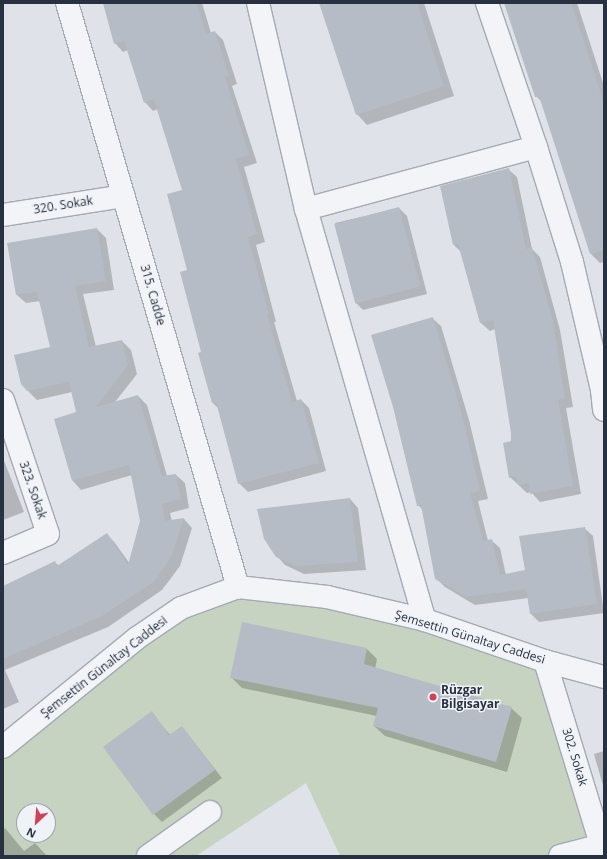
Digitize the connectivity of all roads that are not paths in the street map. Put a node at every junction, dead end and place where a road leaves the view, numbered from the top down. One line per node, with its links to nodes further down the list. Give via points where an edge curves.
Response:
1 (67, 3): 5 (street, 315. Cadde)
2 (258, 3): 6 (street)
3 (487, 3): 4 (street)
4 (536, 147): 6 (street); 8 (street, via 572,262)
5 (124, 196): 7 (street, 320. Sokak); 11 (street, 315. Cadde)
6 (306, 209): 12 (street)
7 (3, 215)
8 (603, 397)
9 (3, 400): 10 (street, 323. Sokak, via 48,534)
10 (3, 553)
11 (238, 587): 12 (street, Şemsettin Günaltay Caddesi, via 327,597); 15 (street, Şemsettin Günaltay Caddesi, via 181,608 137,638)
12 (426, 620): 13 (street, Şemsettin Günaltay Caddesi)
13 (545, 661): 14 (street, Şemsettin Günaltay Caddesi); 17 (street, 302. Sokak)
14 (604, 677)
15 (3, 747)
16 (210, 812): 18 (street)
17 (603, 849): 19 (street)
18 (148, 856)
19 (560, 856)

